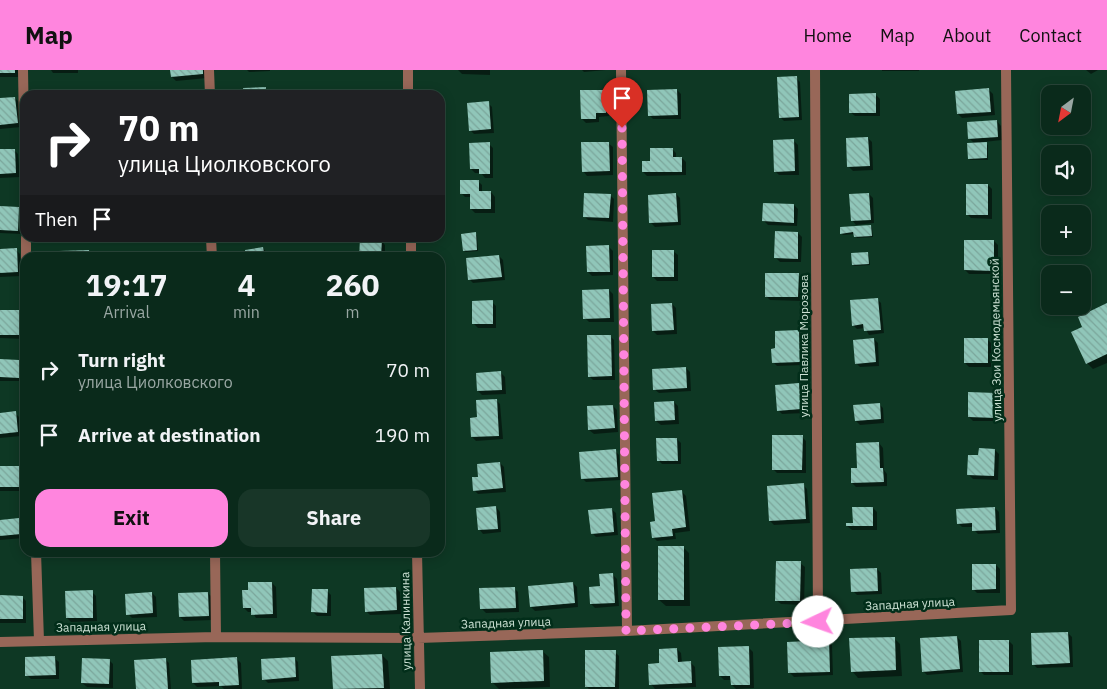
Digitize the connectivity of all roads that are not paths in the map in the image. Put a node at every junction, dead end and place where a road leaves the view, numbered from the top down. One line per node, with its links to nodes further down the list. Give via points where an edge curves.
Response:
1 (23, 70): 7 (street)
2 (210, 70): 8 (street)
3 (408, 70): 9 (street)
4 (621, 70): 15 (street)
5 (815, 70): 14 (street, улица Павлика Морозова)
6 (1006, 70): 13 (street, улица Зои Космодемьянской)
7 (23, 90)
8 (210, 90)
9 (408, 90)
10 (36, 557): 18 (street)
11 (215, 557): 16 (street)
12 (417, 557): 17 (street, улица Калинкина)
13 (1012, 610): 14 (street, Западная улица)
14 (818, 622): 15 (street, Западная улица)
15 (626, 631): 17 (street, Западная улица)
16 (216, 637): 17 (street, Западная улица); 18 (street, Западная улица)
17 (418, 638): 20 (street, улица Калинкина)
18 (38, 641): 19 (street, Западная улица)
19 (0, 642)
20 (420, 689)

